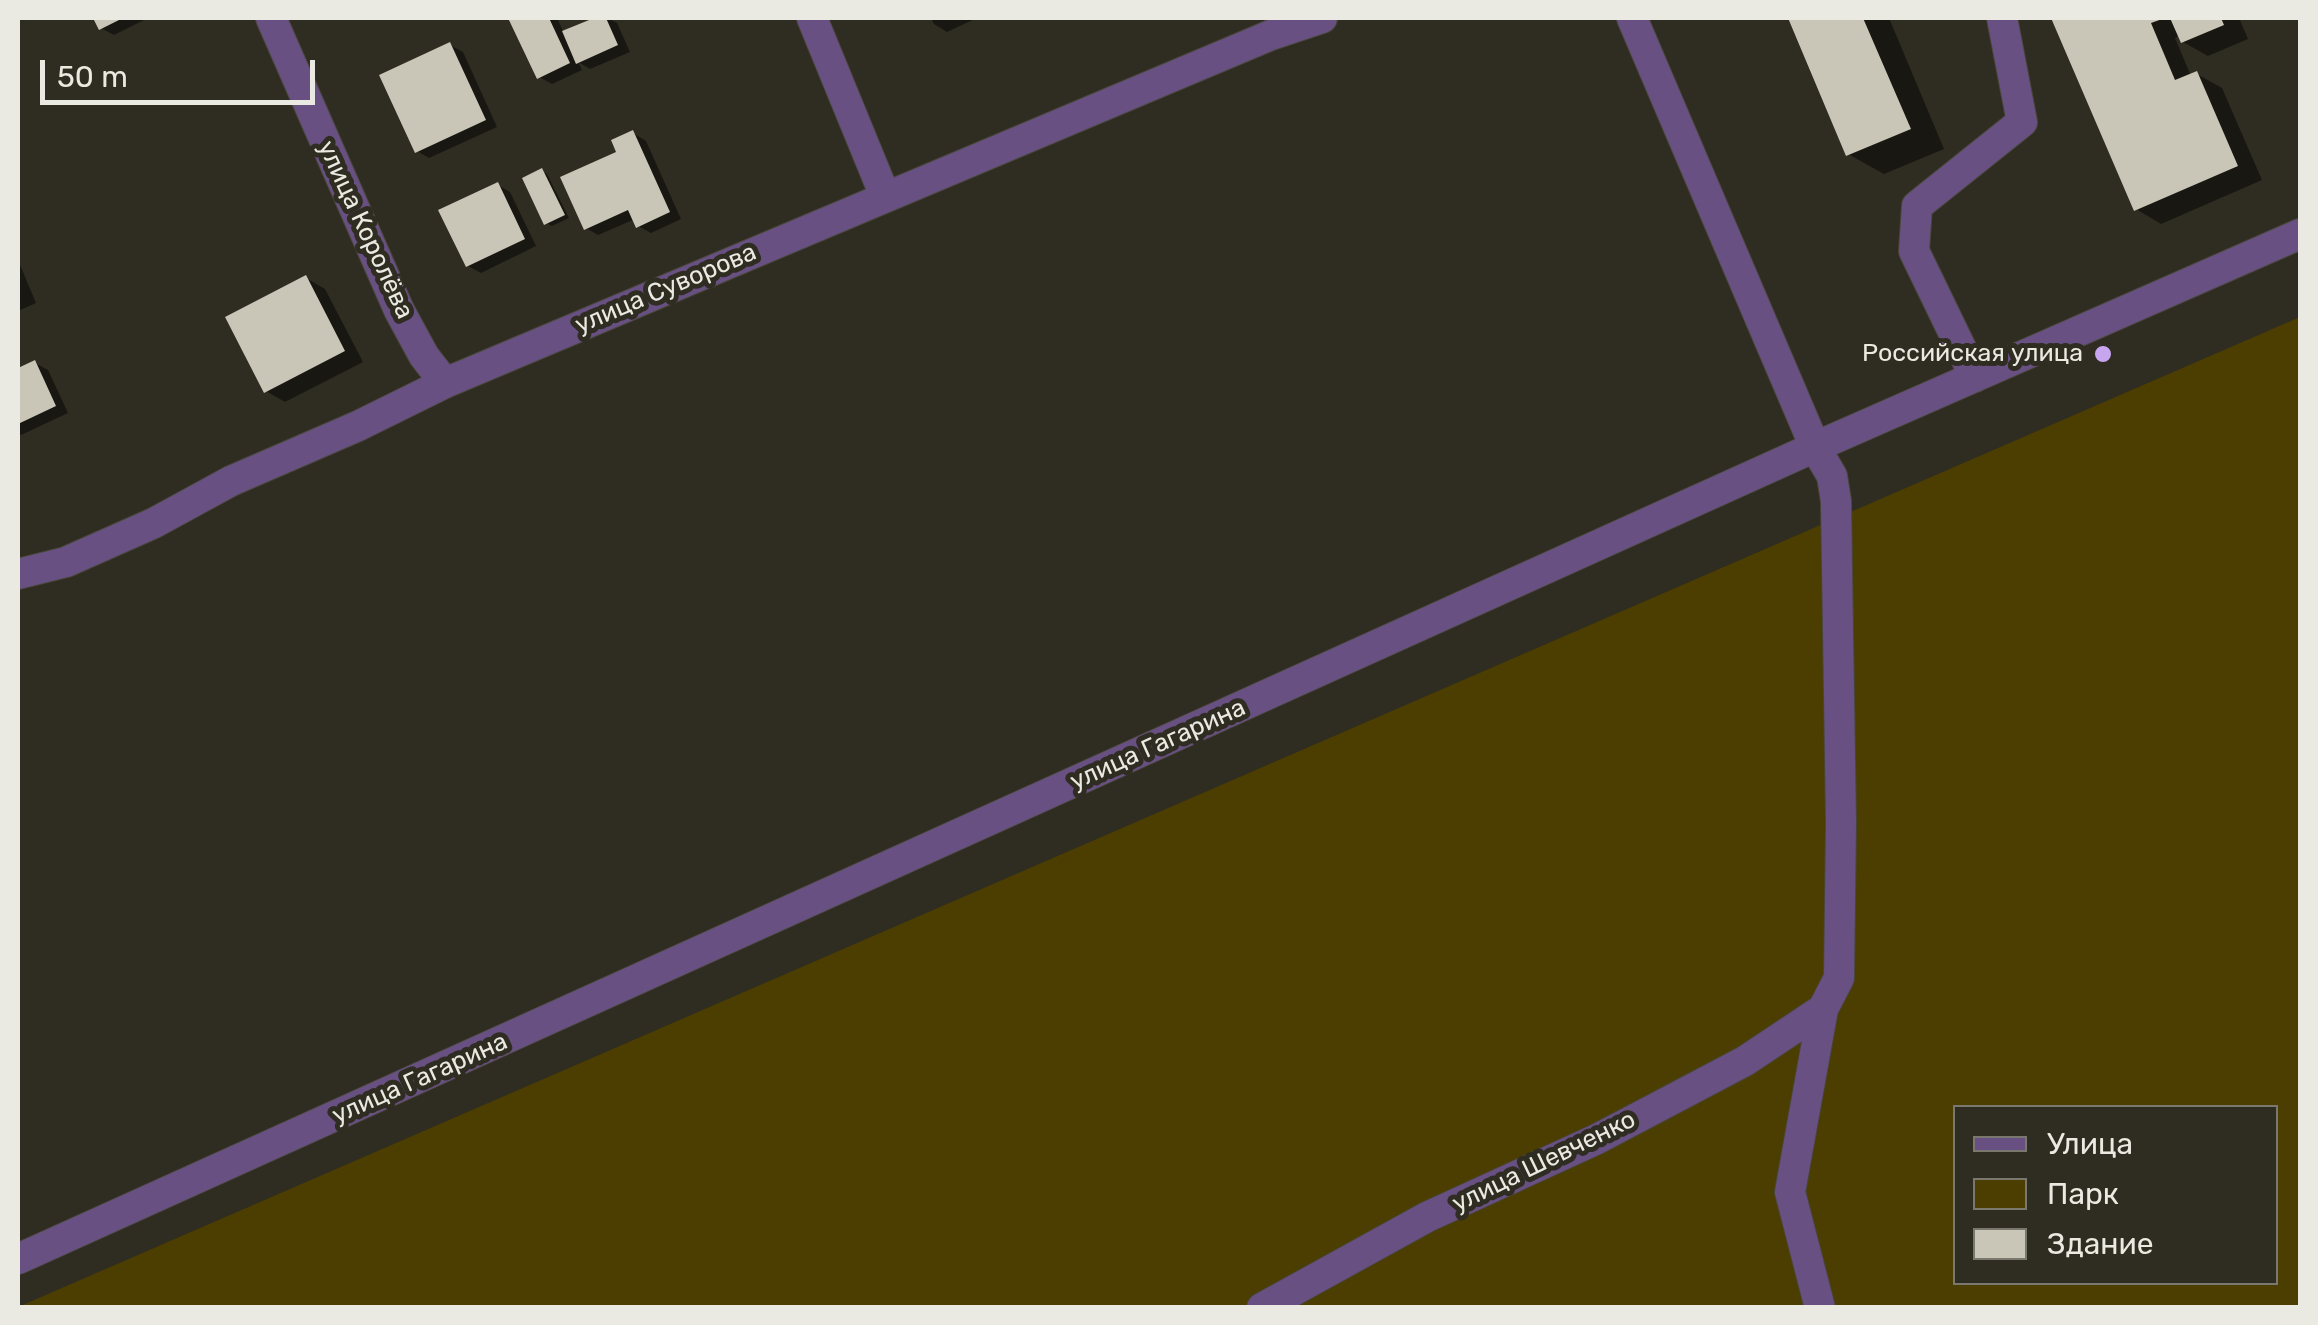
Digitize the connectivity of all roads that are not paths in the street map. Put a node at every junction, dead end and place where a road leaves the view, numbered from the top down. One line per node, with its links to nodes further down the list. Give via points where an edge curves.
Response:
1 (271, 18): 9 (street, улица Королёва, via 399,310)
2 (812, 18): 6 (street)
3 (1322, 18): 6 (street, улица Суворова)
4 (1632, 18): 10 (street)
5 (2002, 18): 8 (street, via 2022,122 1916,206 1914,251)
6 (885, 196): 9 (street, улица Суворова)
7 (2300, 234): 8 (street, улица Гагарина)
8 (1974, 377): 10 (street, улица Гагарина)
9 (444, 383): 11 (street, улица Суворова, via 136,531 66,562)
10 (1814, 447): 12 (street, via 1832,476 1836,502 1839,978); 13 (street, улица Гагарина)
11 (20, 571)
12 (1823, 1009): 14 (street, улица Шевченко, via 1745,1061 1428,1217); 15 (street, via 1790,1192)
13 (18, 1260)
14 (1262, 1308)
15 (1820, 1308)

